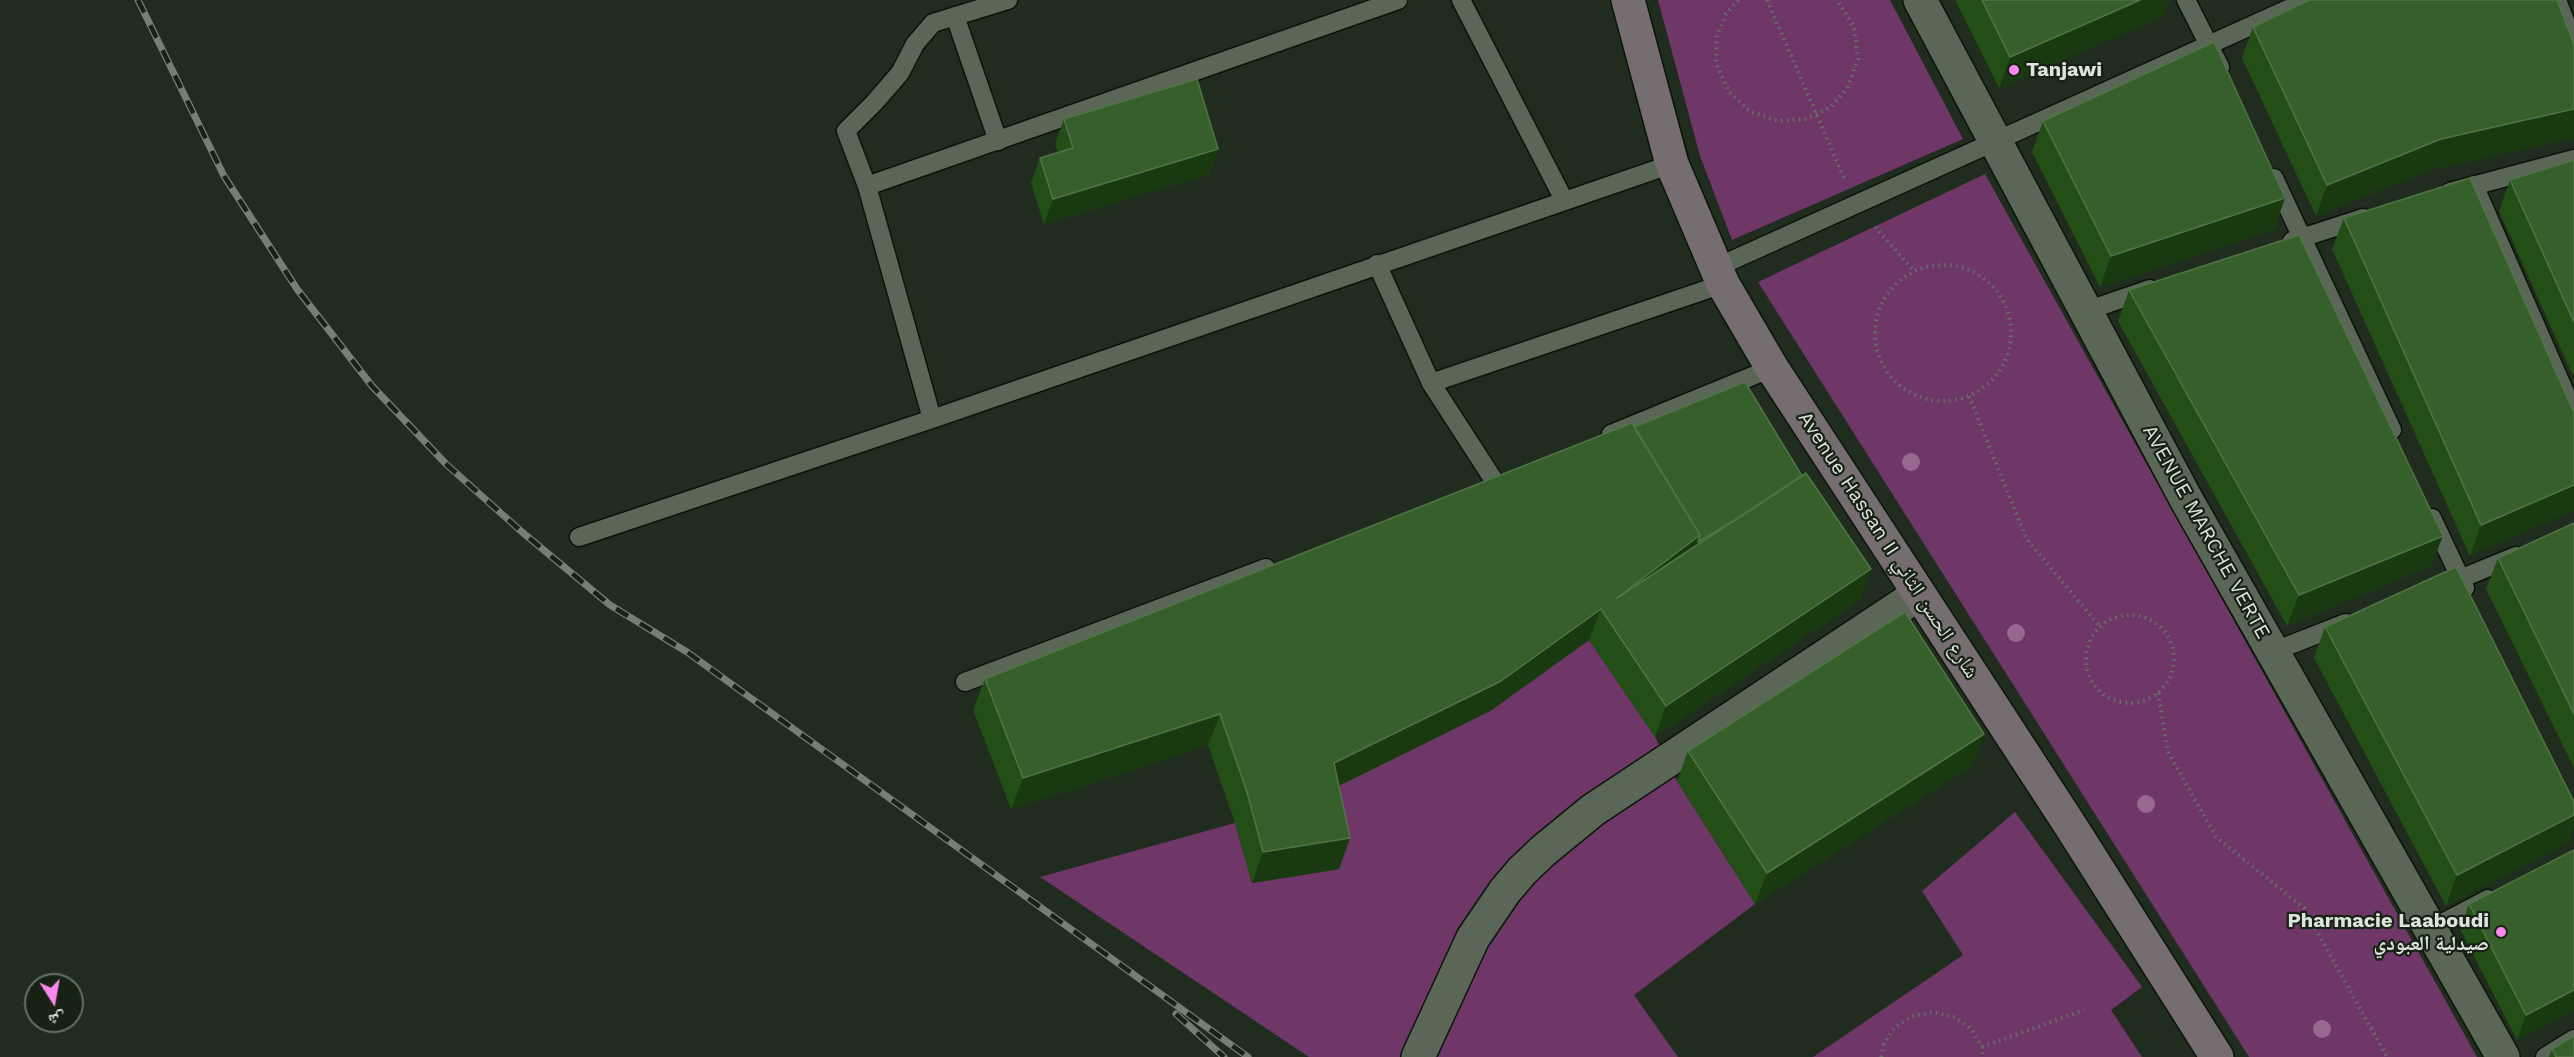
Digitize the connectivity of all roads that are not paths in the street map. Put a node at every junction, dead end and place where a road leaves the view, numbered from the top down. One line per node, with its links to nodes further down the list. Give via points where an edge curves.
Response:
1 (1008, 0): 9 (lane)
2 (1398, 0): 14 (lane)
3 (1461, 0): 21 (lane)
4 (1628, 0): 17 (street, Avenue Hassan II شارع الحسن الثاني)
5 (1920, 0): 13 (street, AVENUE MARCHE VERTE)
6 (2186, 0): 10 (lane)
7 (2307, 0): 10 (lane)
8 (2558, 0): 11 (lane)
9 (955, 16): 14 (lane); 19 (lane, via 933,23 915,44 900,73 846,131)
10 (2209, 44): 12 (lane); 13 (lane)
11 (2574, 44)
12 (2230, 87)
13 (1995, 140): 26 (lane, via 1855,204); 28 (street, AVENUE MARCHE VERTE)
14 (998, 141): 19 (lane)
15 (2574, 159): 18 (lane)
16 (2267, 162): 23 (lane)
17 (1672, 164): 21 (lane); 26 (street, Avenue Hassan II شارع الحسن الثاني)
18 (2474, 185): 20 (lane); 31 (lane)
19 (867, 186): 32 (lane)
20 (2428, 199)
21 (1564, 200): 25 (lane)
22 (2383, 212): 23 (lane)
23 (2303, 237): 24 (lane); 34 (lane)
24 (2271, 248)
25 (1377, 264): 30 (lane); 32 (lane)
26 (1719, 276): 29 (street, Avenue Hassan II شارع الحسن الثاني); 30 (lane)
27 (2162, 285): 28 (lane)
28 (2086, 310): 45 (street, AVENUE MARCHE VERTE)
29 (1772, 368): 33 (lane); 42 (street, Avenue Hassan II شارع الحسن الثاني)
30 (1431, 383): 35 (lane, via 1489,484)
31 (2574, 413)
32 (932, 419): 37 (lane)
33 (1591, 442)
34 (2401, 451)
35 (1516, 473)
36 (2426, 504): 40 (lane)
37 (579, 537)
38 (2533, 549): 40 (lane)
39 (1285, 561): 46 (lane)
40 (2460, 579): 41 (lane); 43 (lane)
41 (2438, 588)
42 (1919, 594): 50 (street, via 1593,810 1536,857 1505,891 1473,938); 51 (street, Avenue Hassan II شارع الحسن الثاني)
43 (2471, 600)
44 (2361, 618): 45 (lane)
45 (2272, 652): 48 (street, AVENUE MARCHE VERTE)
46 (964, 681)
47 (2503, 892): 48 (lane)
48 (2431, 929): 52 (street, AVENUE MARCHE VERTE)
49 (2574, 1039): 53 (lane)
50 (1418, 1057)
51 (2217, 1057)
52 (2504, 1057)
53 (2545, 1057)

